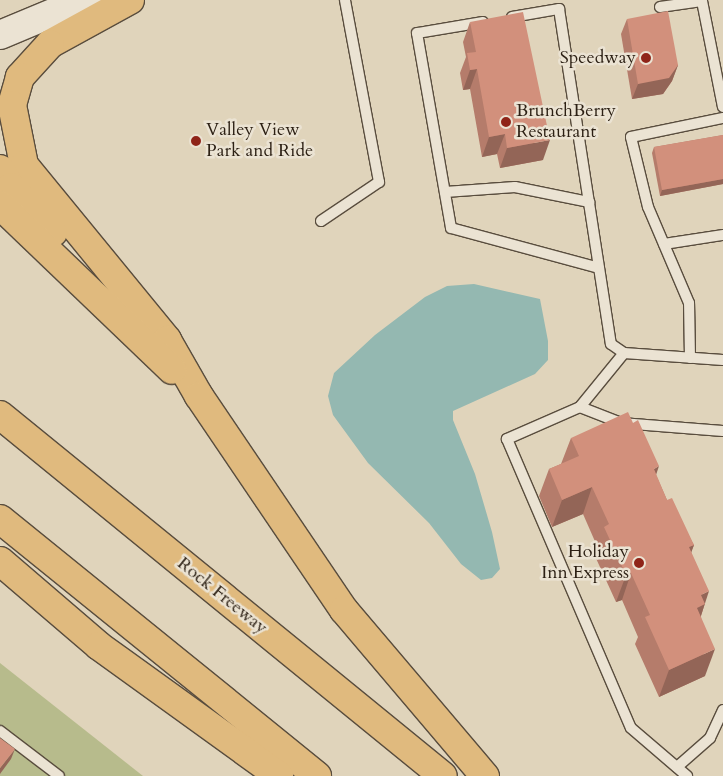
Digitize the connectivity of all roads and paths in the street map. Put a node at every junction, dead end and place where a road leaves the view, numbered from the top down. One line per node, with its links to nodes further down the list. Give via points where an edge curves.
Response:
1 (95, 0): 5 (main road, via 74,4)
2 (130, 0): 20 (highway, via 50,44 20,77 12,105 16,132 24,164 167,340)
3 (345, 0): 12 (lane, via 380,182)
4 (660, 7): 6 (lane, via 702,1)
5 (0, 35)
6 (723, 107)
7 (723, 118): 14 (lane, via 631,138 648,207)
8 (0, 169): 16 (highway, via 11,187 70,252)
9 (445, 192): 10 (lane, via 515,187); 10 (lane, via 417,33 559,9); 15 (lane, via 452,228)
10 (589, 202): 15 (lane)
11 (0, 205): 16 (highway)
12 (321, 221)
13 (723, 235): 14 (lane)
14 (664, 244): 18 (lane, via 689,303)
15 (599, 268): 17 (lane, via 611,344)
16 (128, 328): 20 (highway)
17 (624, 352): 18 (lane); 21 (lane)
18 (690, 358): 19 (lane)
19 (723, 360)
20 (199, 396): 33 (highway, via 344,610)
21 (580, 407): 23 (lane, via 621,423); 28 (lane, via 507,439 631,728)
22 (0, 415): 32 (highway, Rock Freeway)
23 (723, 431)
24 (0, 519): 31 (highway)
25 (0, 561): 30 (highway, via 99,646)
26 (723, 710): 28 (lane, via 710,738)
27 (0, 731): 29 (lane)
28 (676, 767): 34 (lane)
29 (59, 776)
30 (279, 776)
31 (316, 776)
32 (443, 776)
33 (485, 776)
34 (687, 776)

